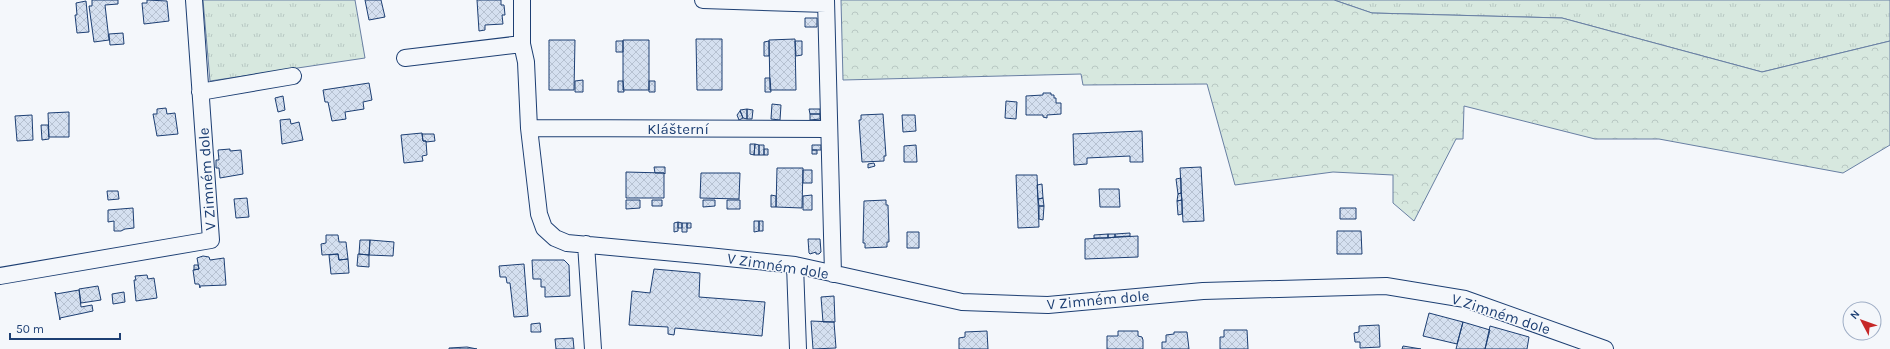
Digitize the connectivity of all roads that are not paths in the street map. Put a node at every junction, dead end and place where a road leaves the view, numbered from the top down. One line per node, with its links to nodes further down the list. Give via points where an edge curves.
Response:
1 (194, 0): 8 (street, V Zimném dole)
2 (522, 0): 5 (street)
3 (703, 0): 4 (street)
4 (826, 2): 10 (street)
5 (522, 44): 6 (street); 9 (street, via 526,62)
6 (405, 58)
7 (293, 76): 8 (street)
8 (200, 92): 14 (street, V Zimném dole, via 211,240)
9 (529, 128): 10 (street, Klášterní); 11 (street, V Zimném dole, via 538,214 544,228 555,238 567,243)
10 (828, 129): 13 (street)
11 (586, 244): 12 (street, V Zimném dole); 15 (street)
12 (795, 265): 13 (street, V Zimném dole); 16 (street)
13 (832, 274): 17 (street, V Zimném dole, via 962,302 1048,305 1203,291 1386,286 1465,299)
14 (0, 276)
15 (593, 349)
16 (798, 349)
17 (1605, 349)

